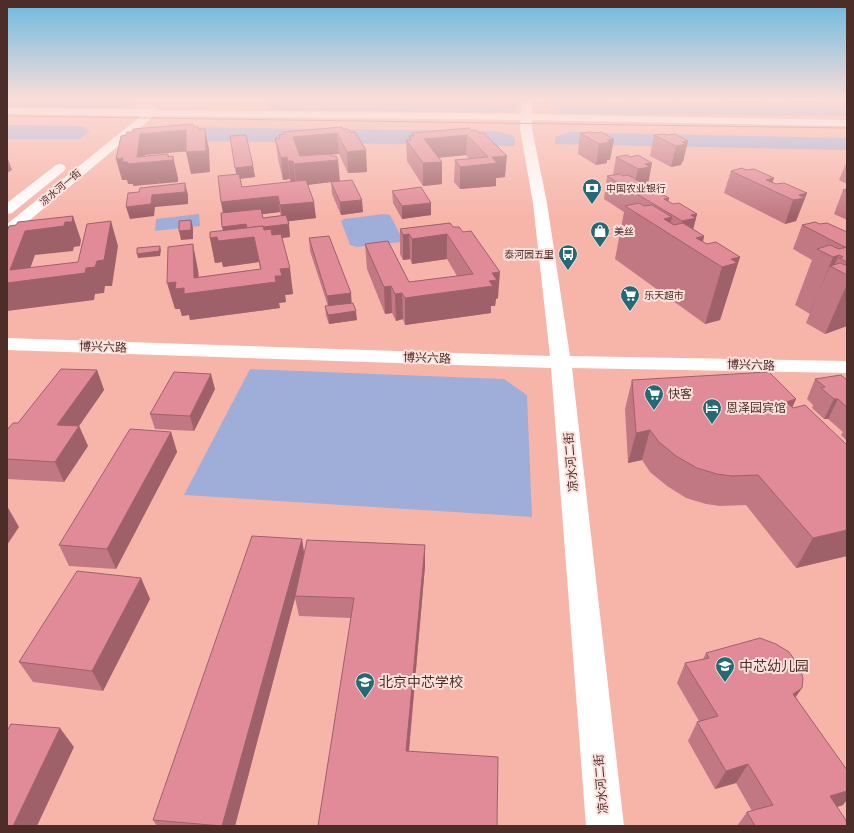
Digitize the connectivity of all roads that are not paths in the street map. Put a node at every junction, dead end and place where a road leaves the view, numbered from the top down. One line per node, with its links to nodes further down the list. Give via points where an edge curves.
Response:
1 (112, 138): 5 (main road, 凉水河一街)
2 (529, 138): 7 (main road, 凉水河二街)
3 (67, 162): 4 (main road, 凉水河一街)
4 (7, 210)
5 (7, 232)
6 (7, 344): 7 (main road, 博兴六路)
7 (561, 362): 8 (main road, 博兴六路); 9 (main road, 凉水河二街)
8 (847, 367)
9 (605, 826)

